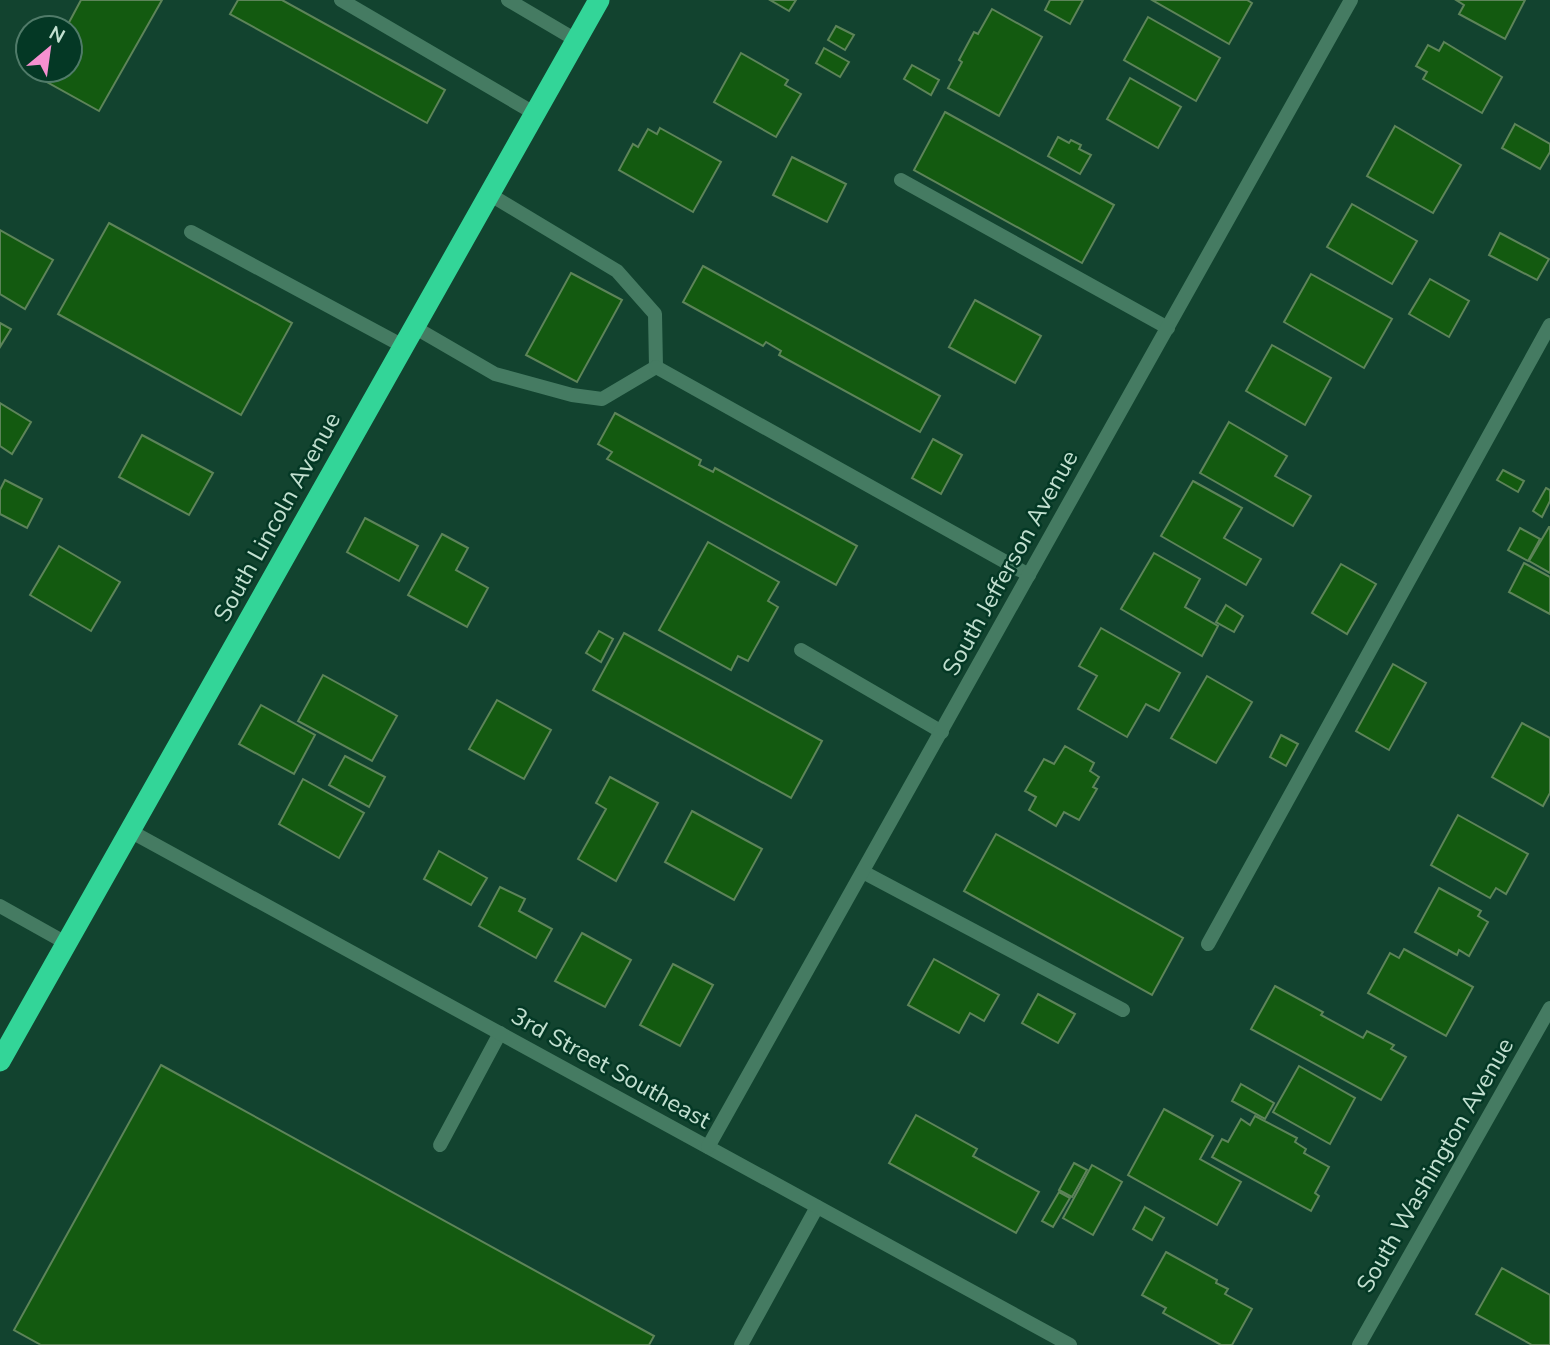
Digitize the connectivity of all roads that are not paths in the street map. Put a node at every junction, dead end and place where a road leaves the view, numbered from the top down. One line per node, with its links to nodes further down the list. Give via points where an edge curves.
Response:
1 (341, 0): 6 (street)
2 (508, 0): 5 (street)
3 (598, 0): 5 (highway, South Lincoln Avenue)
4 (1352, 0): 12 (street, South Jefferson Avenue)
5 (576, 40): 6 (highway, South Lincoln Avenue)
6 (534, 113): 8 (highway, South Lincoln Avenue)
7 (901, 180): 12 (street)
8 (489, 194): 11 (highway, South Lincoln Avenue); 14 (street, via 617,271 655,314)
9 (191, 232): 13 (street)
10 (1550, 325): 22 (street)
11 (414, 327): 13 (highway, South Lincoln Avenue); 14 (street, via 495,374 572,395 603,399)
12 (1168, 328): 15 (street, South Jefferson Avenue)
13 (403, 346): 18 (highway, South Lincoln Avenue)
14 (656, 367): 15 (street)
15 (1029, 575): 17 (street, South Jefferson Avenue)
16 (801, 650): 17 (street)
17 (942, 732): 19 (street, South Jefferson Avenue)
18 (130, 831): 21 (highway, South Lincoln Avenue); 25 (street, 3rd Street Southeast)
19 (863, 872): 24 (street); 28 (street, South Jefferson Avenue)
20 (0, 906): 21 (street)
21 (66, 943): 26 (highway, South Lincoln Avenue)
22 (1208, 944)
23 (1550, 1008): 32 (street, South Washington Avenue)
24 (1124, 1010)
25 (500, 1033): 27 (street); 28 (street, 3rd Street Southeast)
26 (0, 1061)
27 (440, 1146)
28 (708, 1147): 29 (street, 3rd Street Southeast)
29 (817, 1207): 30 (street); 31 (street, 3rd Street Southeast)
30 (741, 1345)
31 (1070, 1345)
32 (1359, 1345)

